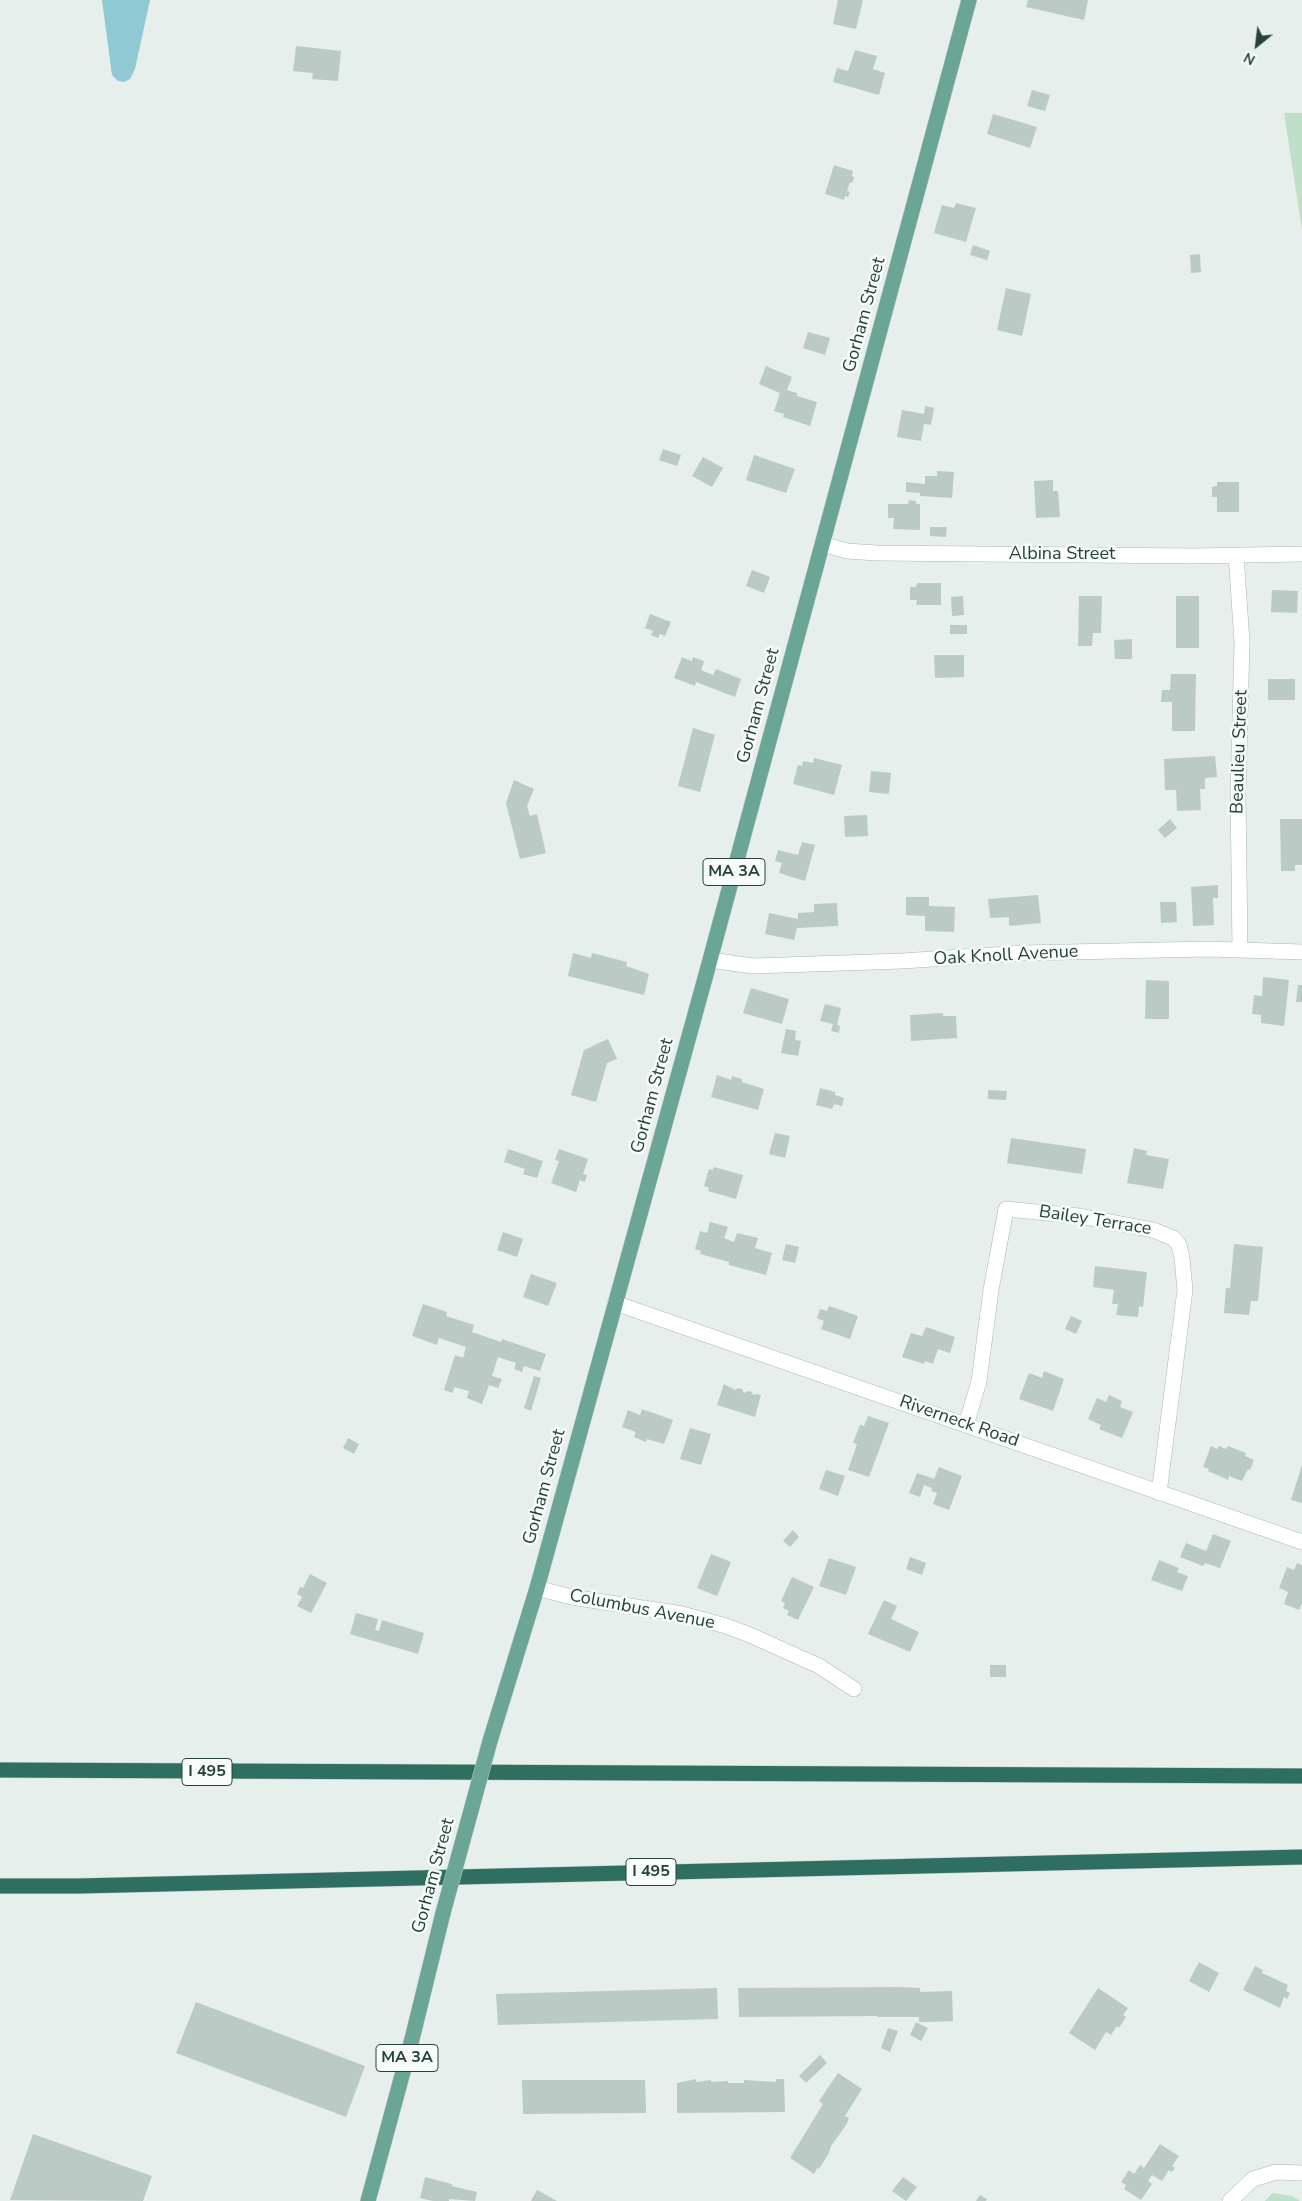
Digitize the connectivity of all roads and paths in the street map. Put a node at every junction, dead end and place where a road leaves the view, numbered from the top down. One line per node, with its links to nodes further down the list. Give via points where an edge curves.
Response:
1 (969, 0): 2 (main road, Gorham Street / MA 3A)
2 (822, 544): 4 (street, Albina Street, via 876,553); 7 (main road, Gorham Street / MA 3A)
3 (1302, 554): 4 (street, Albina Street)
4 (1236, 555): 5 (street, Beaulieu Street, via 1242,642 1238,809)
5 (1240, 949): 6 (street, Oak Knoll Avenue); 7 (street, Oak Knoll Avenue, via 992,954 753,966)
6 (1302, 952)
7 (710, 960): 8 (main road, Gorham Street / MA 3A)
8 (615, 1303): 9 (street, Riverneck Road); 12 (main road, Gorham Street / MA 3A)
9 (966, 1425): 10 (street, Riverneck Road); 10 (street, Bailey Terrace, via 978,1381 1006,1209 1089,1217 1153,1230 1173,1238 1179,1245 1185,1290)
10 (1159, 1493): 11 (street, Riverneck Road)
11 (1302, 1542)
12 (537, 1588): 13 (street, Columbus Avenue, via 571,1597 682,1614 726,1626 804,1659); 19 (main road, Gorham Street / MA 3A, bridge, via 490,1741)
13 (854, 1689)
14 (0, 1770): 15 (highway, I 495)
15 (1302, 1776)
16 (1302, 1857): 17 (highway, I 495)
17 (0, 1886)
18 (1302, 2173): 20 (street, via 1276,2172 1252,2179)
19 (368, 2201)
20 (1230, 2201)

